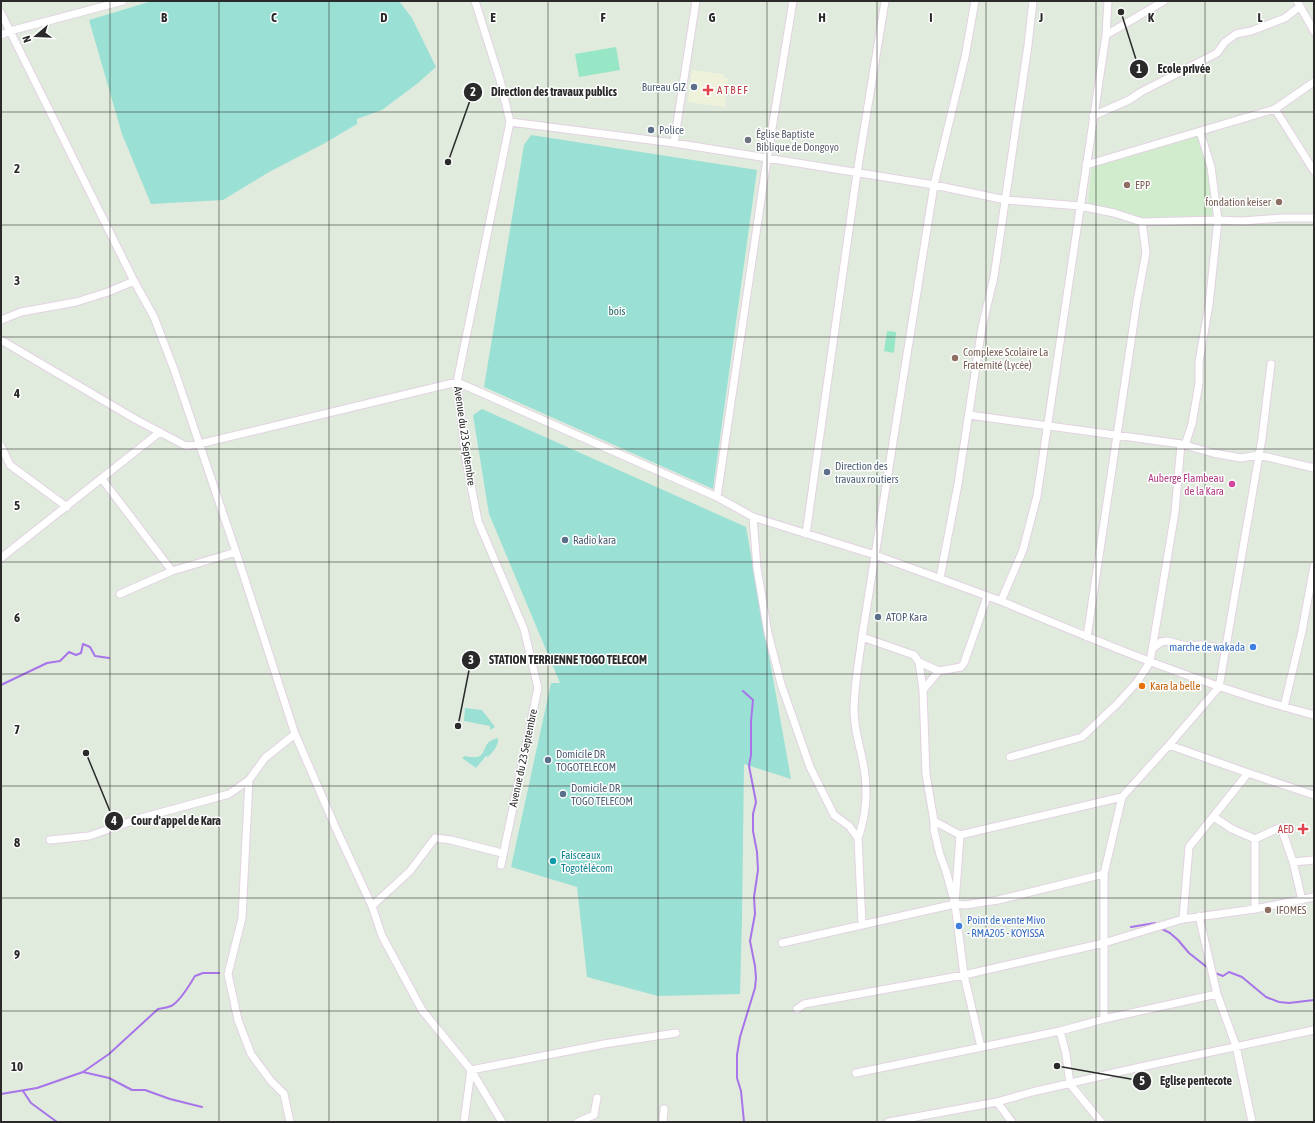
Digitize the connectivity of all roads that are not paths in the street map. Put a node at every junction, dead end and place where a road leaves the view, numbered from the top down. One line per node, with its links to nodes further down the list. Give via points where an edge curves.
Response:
1 (123, 1): 12 (street)
2 (475, 1): 19 (street, Avenue du 23 Septembre, via 500,80)
3 (696, 1): 21 (street)
4 (793, 1): 22 (street)
5 (885, 1): 25 (street)
6 (975, 1): 26 (street, via 965,57)
7 (1033, 1): 27 (street)
8 (1108, 1): 15 (street)
9 (1164, 1): 15 (street)
10 (1298, 4): 13 (street); 18 (street, via 1285,18 1236,34 1225,42 1217,53 1129,100)
11 (1, 13): 12 (street)
12 (10, 31): 14 (street); 32 (street)
13 (1314, 31)
14 (1, 34)
15 (1106, 35): 18 (street)
16 (1314, 82): 17 (street)
17 (1275, 108): 20 (street); 24 (street)
18 (1093, 116): 23 (street)
19 (510, 122): 21 (street); 36 (street, Avenue du 23 Septembre)
20 (1200, 131): 23 (street); 30 (street, via 1210,167)
21 (674, 143): 22 (street)
22 (767, 159): 25 (street); 47 (street)
23 (1086, 164): 28 (street)
24 (1314, 171)
25 (857, 173): 26 (street); 50 (street)
26 (934, 185): 27 (street); 52 (street)
27 (1006, 200): 28 (street); 37 (street, via 994,277 982,327)
28 (1080, 206): 31 (street); 38 (street)
29 (1314, 218): 30 (street)
30 (1218, 220): 31 (street); 42 (street, via 1199,383 1192,424)
31 (1142, 222): 40 (street, via 1146,253)
32 (134, 281): 33 (street, via 76,302 21,312); 41 (street, via 154,317)
33 (1, 320)
34 (1, 340): 39 (street)
35 (1271, 364): 44 (street)
36 (457, 382): 41 (street); 47 (street); 84 (street, Avenue du 23 Septembre, via 466,460 478,522 524,629 538,688)
37 (969, 415): 38 (street); 56 (street)
38 (1048, 426): 40 (street); 59 (street, via 1037,496 1023,550)
39 (160, 432): 41 (street, via 186,446); 46 (street)
40 (1118, 436): 42 (street); 61 (street)
41 (199, 444): 51 (street)
42 (1183, 444): 44 (street, via 1241,458); 62 (street, via 1175,512)
43 (1, 446): 48 (street, via 10,464)
44 (1259, 455): 45 (street); 63 (street)
45 (1314, 468)
46 (102, 479): 48 (street); 55 (street)
47 (717, 497): 49 (street)
48 (66, 507): 53 (street)
49 (753, 517): 50 (street); 81 (street, via 757,568 768,633 781,684 810,767 834,815 849,826)
50 (806, 534): 52 (street)
51 (236, 552): 55 (street); 71 (street)
52 (874, 555): 56 (street); 60 (street)
53 (1, 558)
54 (1314, 566): 69 (street)
55 (172, 571): 57 (street)
56 (940, 578): 58 (street)
57 (120, 594)
58 (987, 597): 59 (street); 66 (street, via 964,663 961,667)
59 (1001, 601): 61 (street)
60 (862, 637): 64 (street, via 914,655); 81 (street, via 854,711 866,791)
61 (1087, 637): 65 (street)
62 (1152, 649): 63 (street, via 1167,641 1186,646 1200,645); 65 (street)
63 (1225, 649): 67 (street)
64 (920, 662): 66 (street); 68 (street)
65 (1150, 662): 67 (street); 73 (street, via 1137,682 1117,704 1082,736)
66 (939, 671): 68 (street)
67 (1219, 687): 69 (street); 72 (street)
68 (923, 690): 79 (street, via 926,774)
69 (1284, 707): 70 (street)
70 (1314, 715)
71 (295, 734): 75 (street, via 265,758); 92 (street)
72 (1170, 744): 74 (street); 77 (street)
73 (1010, 757)
74 (1248, 773): 76 (street); 78 (street)
75 (249, 780): 83 (street, via 229,794 141,818 89,836); 114 (street, via 242,918 228,974 238,1020 252,1054 271,1081 284,1094)
76 (1314, 795)
77 (1122, 797): 80 (street); 88 (street)
78 (1214, 817): 82 (street); 95 (street, via 1189,847)
79 (934, 822): 80 (street); 91 (street)
80 (960, 835): 91 (street)
81 (858, 838): 96 (street)
82 (1255, 839): 86 (street, via 1281,827); 93 (street)
83 (50, 840)
84 (502, 853): 87 (street, Avenue du 23 Septembre); 92 (street, via 435,838 410,871)
85 (1314, 860): 86 (street)
86 (1293, 862): 90 (street)
87 (501, 865)
88 (1104, 874): 91 (street, via 998,900); 98 (street)
89 (1314, 898): 90 (street)
90 (1302, 900): 93 (street)
91 (954, 904): 96 (street); 99 (street)
92 (372, 906): 108 (street, via 382,936 422,1010)
93 (1255, 909): 94 (street)
94 (1199, 916): 95 (street); 100 (street)
95 (1183, 919): 98 (street)
96 (862, 924): 97 (street)
97 (782, 943)
98 (1104, 943): 99 (street); 102 (street)
99 (964, 975): 101 (street, via 822,1000 804,1004); 107 (street)
100 (1217, 994): 102 (street); 106 (street)
101 (797, 1009)
102 (1104, 1019): 104 (street)
103 (1314, 1030): 106 (street)
104 (1060, 1031): 107 (street); 110 (street)
105 (676, 1033): 108 (street)
106 (1236, 1046): 110 (street); 122 (street)
107 (981, 1048): 109 (street)
108 (471, 1070): 115 (street); 116 (street)
109 (856, 1073)
110 (1070, 1084): 112 (street); 121 (street)
111 (597, 1098): 117 (street, via 594,1115)
112 (997, 1102): 119 (street); 120 (street)
113 (664, 1109): 118 (street)
114 (290, 1122)
115 (464, 1122)
116 (502, 1122)
117 (578, 1122)
118 (663, 1122)
119 (889, 1122)
120 (1012, 1122)
121 (1101, 1122)
122 (1252, 1122)

